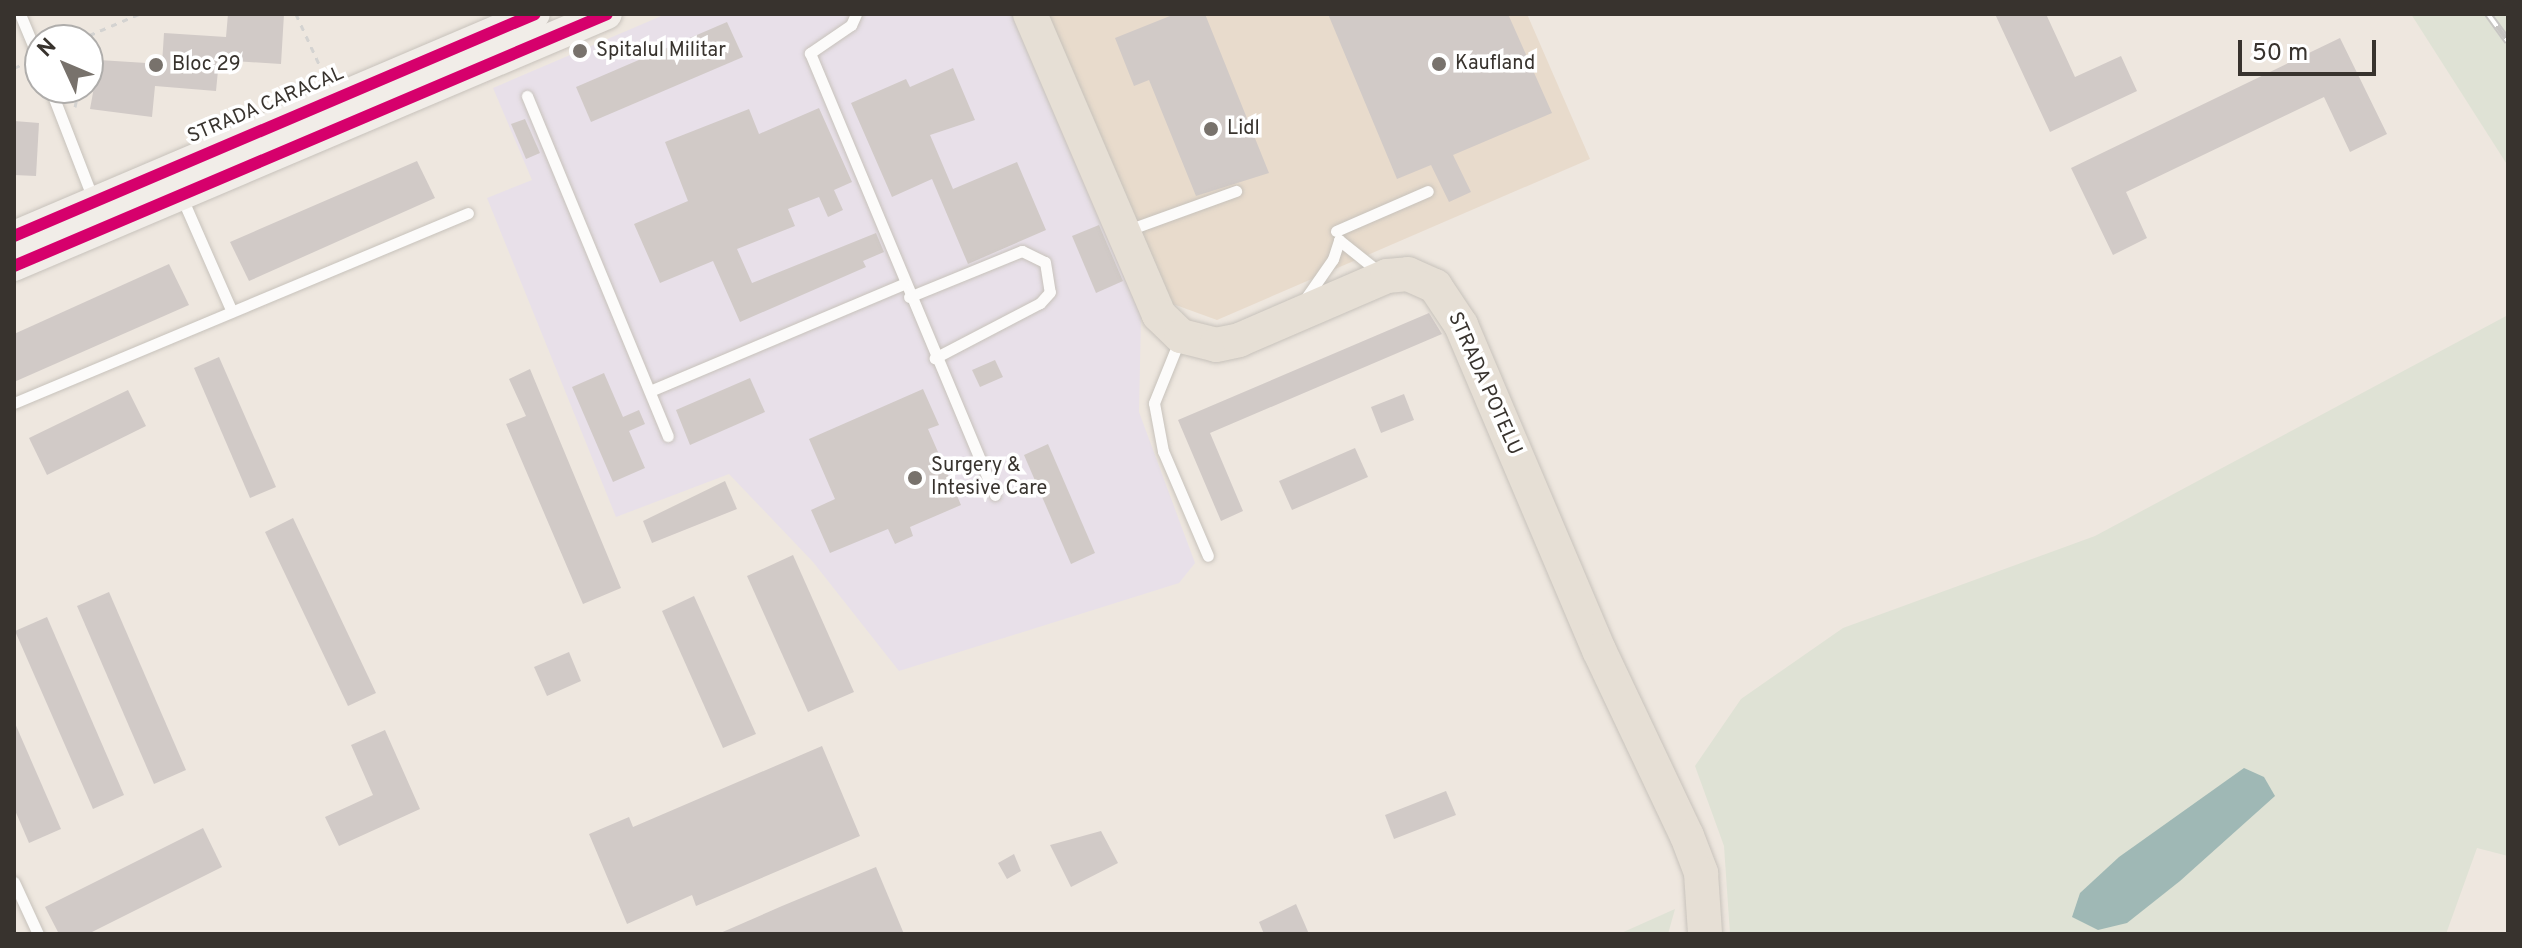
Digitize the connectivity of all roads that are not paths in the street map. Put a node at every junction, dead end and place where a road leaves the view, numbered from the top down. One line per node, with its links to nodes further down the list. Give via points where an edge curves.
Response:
1 (535, 14): 7 (main road, STRADA CARACAL, via 335,98)
2 (607, 14): 7 (main road, STRADA CARACAL)
3 (856, 14): 17 (lane, via 851,25 810,53)
4 (1030, 14): 13 (main road)
5 (527, 96): 23 (lane)
6 (56, 104): 11 (lane)
7 (175, 182): 11 (main road, STRADA CARACAL); 19 (lane)
8 (1236, 191): 13 (lane)
9 (1428, 191): 12 (lane)
10 (468, 213): 19 (lane)
11 (99, 214): 14 (main road, STRADA CARACAL); 15 (main road, STRADA CARACAL)
12 (1336, 231)
13 (1124, 232): 21 (main road, via 1159,315)
14 (14, 236)
15 (14, 266)
16 (1387, 276): 20 (main road); 20 (lane, via 1339,240 1312,291); 30 (main road, STRADA POTELU, via 1408,274 1435,286 1461,325 1599,650 1687,836 1701,873)
17 (903, 284): 18 (lane); 23 (lane)
18 (909, 297): 22 (lane); 22 (lane, via 1022,251 1045,262 1050,292 1040,303)
19 (232, 312): 24 (lane)
20 (1276, 324): 21 (main road, via 1216,345)
21 (1181, 336): 27 (lane, via 1154,403 1163,451)
22 (935, 358): 26 (lane)
23 (650, 391): 25 (lane)
24 (14, 403)
25 (668, 436)
26 (995, 495)
27 (1208, 556)
28 (14, 882): 29 (lane)
29 (38, 934)
30 (1705, 934)

